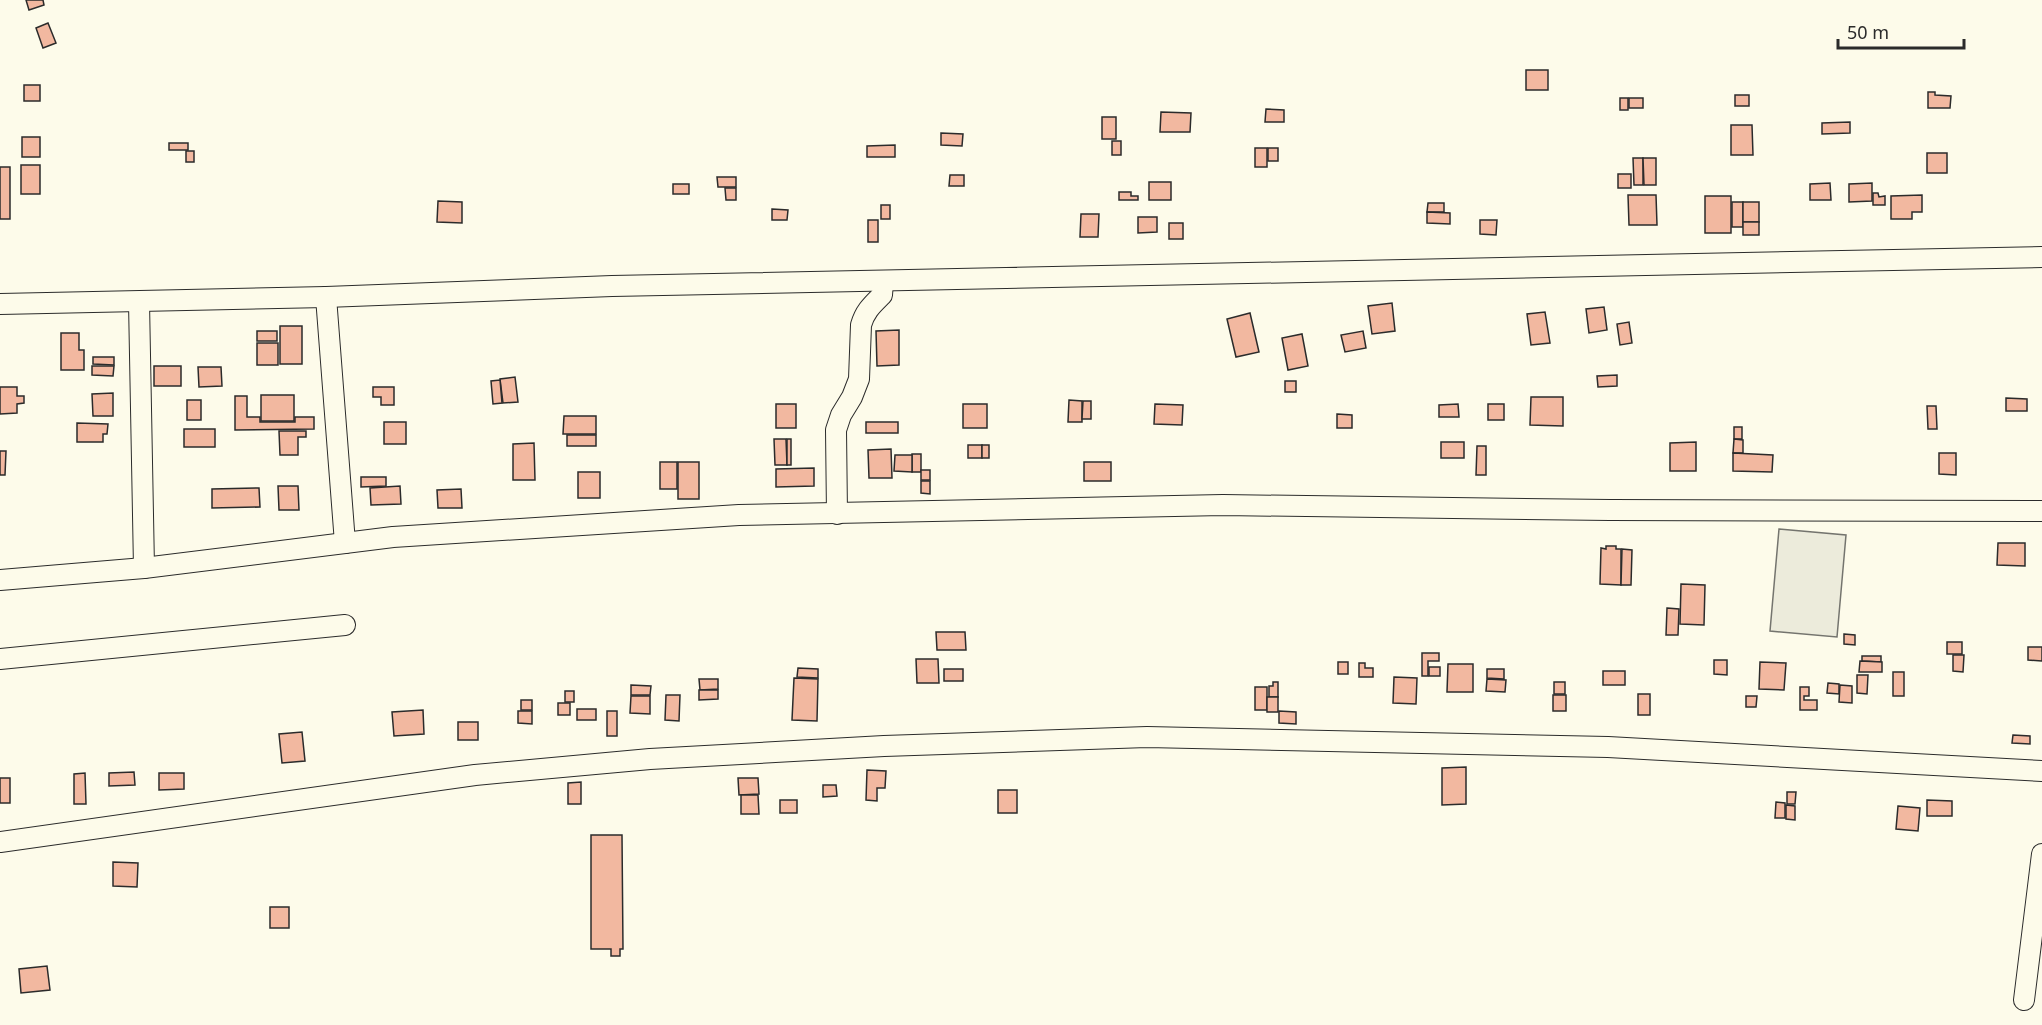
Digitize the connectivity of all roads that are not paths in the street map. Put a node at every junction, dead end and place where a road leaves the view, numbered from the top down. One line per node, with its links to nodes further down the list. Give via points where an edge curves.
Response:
1 (2042, 257): 2 (street)
2 (883, 282): 3 (street, via 612,286); 7 (street, via 882,295 863,317 858,379 836,430)
3 (326, 297): 4 (street); 8 (street)
4 (139, 302): 5 (street); 9 (street)
5 (0, 303)
6 (2042, 511): 7 (street, via 1223,505)
7 (837, 514): 8 (street, via 728,516)
8 (345, 543): 9 (street)
9 (144, 568): 10 (street)
10 (0, 580)
11 (345, 625): 12 (street)
12 (0, 659)
13 (2042, 771): 14 (street, via 1608,747 1123,738 884,746 650,759 475,775)
14 (0, 842)
15 (2042, 854): 16 (street)
16 (2024, 1000)

